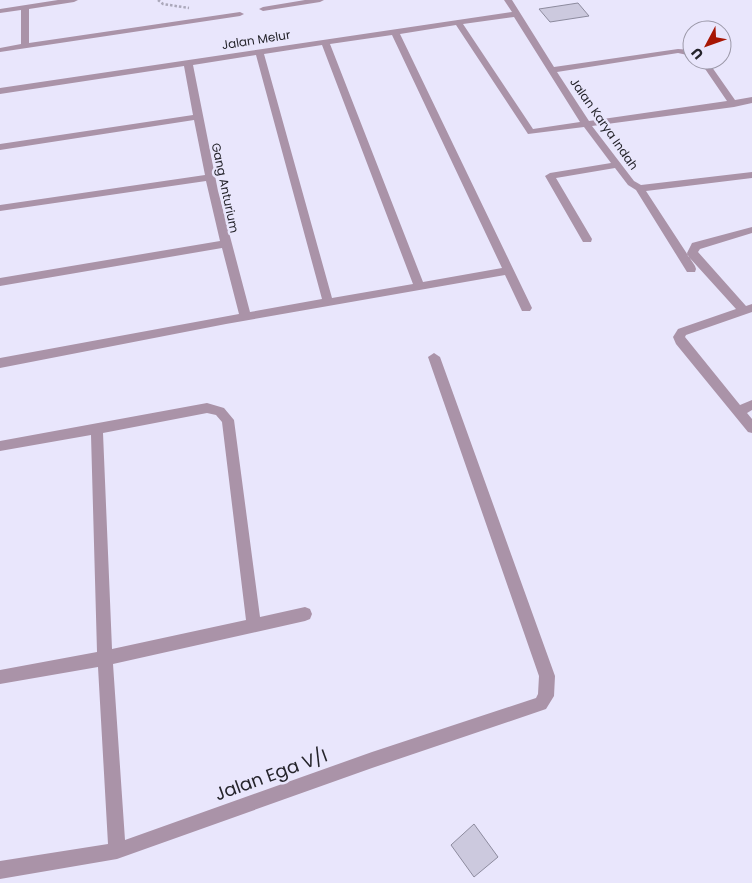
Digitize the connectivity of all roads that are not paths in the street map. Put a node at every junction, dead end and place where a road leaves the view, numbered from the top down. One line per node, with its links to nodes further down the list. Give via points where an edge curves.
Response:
1 (74, 0): 4 (street)
2 (320, 0): 5 (street)
3 (508, 0): 8 (street, Jalan Karya Indah)
4 (25, 7): 6 (street); 12 (street)
5 (263, 8)
6 (0, 11)
7 (240, 14): 12 (street)
8 (516, 14): 9 (street, Jalan Melur); 17 (street, Jalan Karya Indah)
9 (458, 23): 10 (street, Jalan Melur); 23 (street, via 531,132)
10 (395, 32): 11 (street, Jalan Melur); 34 (street)
11 (325, 42): 14 (street, Jalan Melur); 36 (street)
12 (25, 47): 13 (street)
13 (0, 50)
14 (259, 52): 16 (street, Jalan Melur); 37 (street)
15 (682, 52): 17 (street)
16 (188, 63): 19 (street, Jalan Melur); 22 (street, Gang Anturium)
17 (552, 70): 23 (street, Jalan Karya Indah)
18 (710, 70): 21 (street)
19 (0, 91)
20 (751, 101): 21 (street)
21 (734, 104): 23 (street)
22 (198, 117): 24 (street); 27 (street, Gang Anturium)
23 (586, 124): 25 (street, Jalan Karya Indah)
24 (0, 147)
25 (617, 165): 28 (street, Jalan Karya Indah); 31 (street, via 550,176)
26 (752, 175): 28 (street, Jalan Karya Indah)
27 (210, 177): 29 (street); 32 (street, Gang Anturium)
28 (639, 188): 33 (street)
29 (0, 208)
30 (752, 230): 39 (street, via 696,246 692,253)
31 (587, 239)
32 (224, 244): 35 (street); 40 (street, Gang Anturium)
33 (691, 269)
34 (508, 272): 36 (street); 38 (street)
35 (0, 282)
36 (420, 287): 37 (street)
37 (328, 303): 40 (street)
38 (526, 308)
39 (748, 309): 44 (street, via 682,332 679,337)
40 (246, 317): 42 (street)
41 (434, 356): 52 (street, Jalan Ega V/I, via 546,676 546,696 541,704)
42 (0, 363)
43 (752, 405): 44 (street)
44 (738, 411): 45 (street)
45 (752, 428)
46 (97, 429): 47 (street); 49 (street, via 207,408 220,411 228,420); 50 (street)
47 (0, 446)
48 (305, 614): 49 (street)
49 (254, 625): 50 (street)
50 (105, 658): 51 (street); 52 (street)
51 (0, 677)
52 (117, 851): 53 (street, Jalan Ega V/I)
53 (0, 870)

